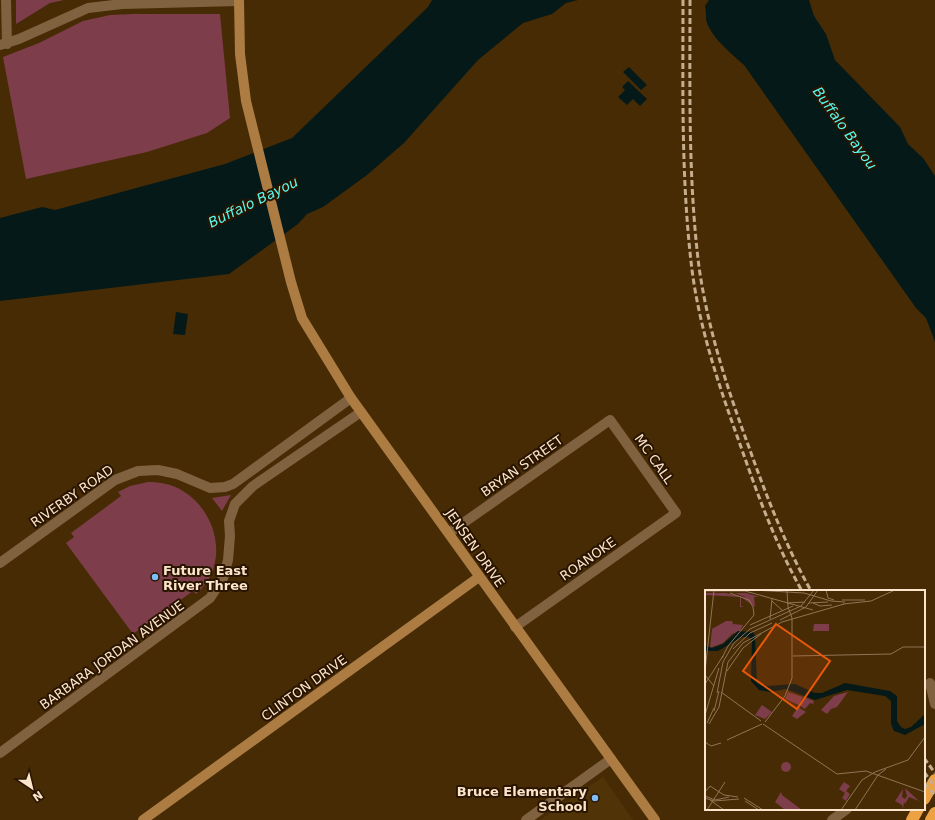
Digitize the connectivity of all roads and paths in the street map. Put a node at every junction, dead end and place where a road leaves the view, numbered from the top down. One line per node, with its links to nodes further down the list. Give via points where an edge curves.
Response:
1 (6, 0): 4 (street)
2 (239, 1): 3 (street); 5 (main road, JENSEN DRIVE, via 240,54 246,101 291,282 302,318)
3 (122, 2): 4 (street, via 80,11)
4 (3, 44)
5 (351, 398): 6 (main road, JENSEN DRIVE); 10 (street, RIVERBY ROAD, via 233,484 213,488 177,474 158,470 126,474)
6 (361, 412): 9 (main road, JENSEN DRIVE); 15 (street, BARBARA JORDAN AVENUE, via 268,476 235,504 228,523 228,560 223,578 210,598)
7 (610, 420): 8 (street, MC CALL); 9 (street, BRYAN STREET)
8 (676, 514): 12 (street, ROANOKE)
9 (449, 534): 11 (main road, JENSEN DRIVE)
10 (0, 563)
11 (479, 577): 12 (main road, JENSEN DRIVE); 22 (main road, CLINTON DRIVE)
12 (516, 627): 16 (main road, JENSEN DRIVE)
13 (930, 683): 14 (street)
14 (935, 704)
15 (0, 753)
16 (611, 759): 23 (street); 24 (main road, JENSEN DRIVE)
17 (935, 780): 18 (highway)
18 (925, 797)
19 (846, 810): 25 (street)
20 (917, 810): 26 (highway)
21 (935, 813): 27 (highway)
22 (143, 820)
23 (526, 820)
24 (655, 820)
25 (832, 820)
26 (912, 820)
27 (931, 820)

